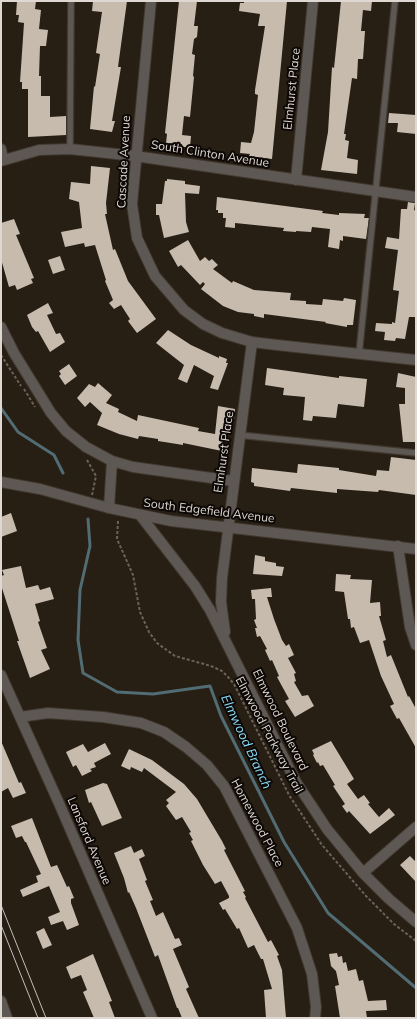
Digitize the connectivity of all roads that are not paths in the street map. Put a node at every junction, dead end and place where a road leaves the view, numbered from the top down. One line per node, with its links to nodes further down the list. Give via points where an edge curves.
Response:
1 (71, 1): 6 (lane)
2 (151, 1): 7 (street, Cascade Avenue)
3 (314, 1): 9 (street, Elmhurst Place)
4 (395, 1): 10 (lane)
5 (1, 149): 8 (street)
6 (70, 149): 7 (street, South Clinton Avenue); 8 (street, South Clinton Avenue, via 39,150)
7 (135, 156): 9 (street, South Clinton Avenue); 13 (street, Cascade Avenue, via 132,204 137,238 155,276 184,310 203,324)
8 (2, 161)
9 (296, 180): 10 (street, South Clinton Avenue)
10 (375, 192): 11 (street, South Clinton Avenue); 14 (lane)
11 (416, 196)
12 (1, 327): 18 (street, via 56,419 86,447)
13 (252, 342): 14 (street, Cascade Avenue); 16 (street, Elmhurst Place)
14 (359, 354): 15 (street, Cascade Avenue)
15 (416, 360)
16 (239, 435): 17 (lane); 19 (street, Elmhurst Place)
17 (416, 453)
18 (112, 461): 19 (street, via 133,467); 21 (street)
19 (233, 480): 23 (street, Elmhurst Place)
20 (1, 482): 21 (street, South Edgefield Avenue, via 40,489)
21 (109, 508): 22 (street, South Edgefield Avenue)
22 (140, 515): 23 (street, South Edgefield Avenue); 26 (street, Elmwood Boulevard, via 195,586)
23 (227, 527): 24 (street, South Edgefield Avenue); 26 (street, Elmhurst Place, via 221,602)
24 (398, 546): 25 (street, South Edgefield Avenue); 27 (street, via 410,627)
25 (416, 549)
26 (225, 638): 31 (street, Elmwood Boulevard, via 296,782 326,829)
27 (416, 645)
28 (1, 675): 29 (street, Lansford Avenue)
29 (20, 717): 35 (street, Lansford Avenue); 36 (street, Homewood Place, via 48,713 141,723 164,732 207,765 224,786 297,928 312,974)
30 (416, 827): 31 (street)
31 (363, 873): 32 (street, Elmwood Boulevard, via 388,899)
32 (416, 922)
33 (1, 1001): 34 (street)
34 (8, 1018)
35 (152, 1018)
36 (315, 1018)

